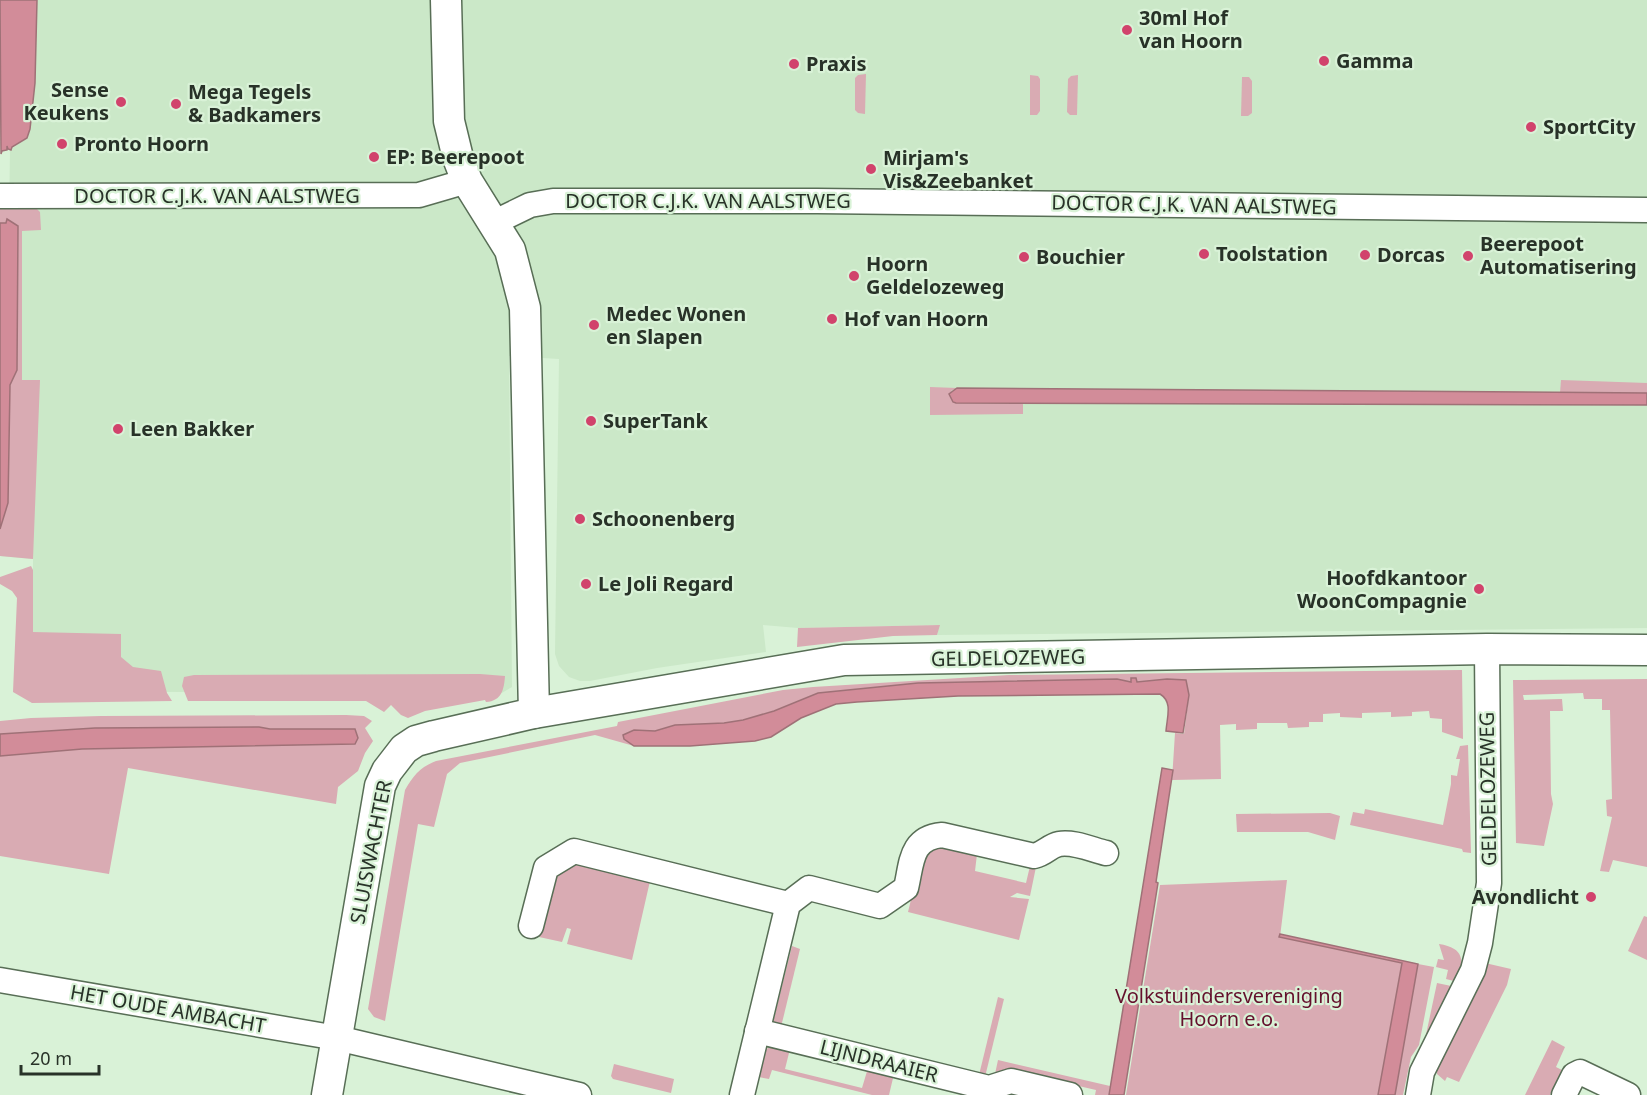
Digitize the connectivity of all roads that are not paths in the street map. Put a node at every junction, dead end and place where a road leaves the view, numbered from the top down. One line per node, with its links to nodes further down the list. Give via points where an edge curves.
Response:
1 (449, 8): 2 (street, via 449,121)
2 (467, 181): 3 (street, DOCTOR C.J.K. VAN AALSTWEG, via 419,195); 5 (street)
3 (0, 196)
4 (1647, 210): 5 (street, DOCTOR C.J.K. VAN AALSTWEG, via 553,201 530,205)
5 (493, 223): 8 (street, via 510,250 525,308)
6 (1487, 650): 7 (street, GELDELOZEWEG); 8 (street, GELDELOZEWEG, via 844,660); 19 (street, GELDELOZEWEG, via 1489,883 1480,943 1473,970 1422,1072)
7 (1647, 650)
8 (534, 713): 14 (street, SLUISWACHTER, via 416,741 395,758 387,771 380,786)
9 (1106, 853): 10 (street, via 1059,844 1034,856 933,836 915,847 906,888 880,906 809,888)
10 (788, 904): 11 (street, via 574,851 546,868); 13 (street)
11 (531, 926)
12 (0, 980): 14 (street, HET OUDE AMBACHT)
13 (757, 1031): 17 (street); 18 (street, LIJNDRAAIER, via 989,1088 1011,1081)
14 (337, 1038): 15 (street, SLUISWACHTER); 16 (street)
15 (327, 1095)
16 (579, 1095)
17 (742, 1095)
18 (1070, 1095)
19 (1418, 1095)
20 (1564, 1095): 21 (street, via 1574,1075 1580,1072)
21 (1629, 1095)

